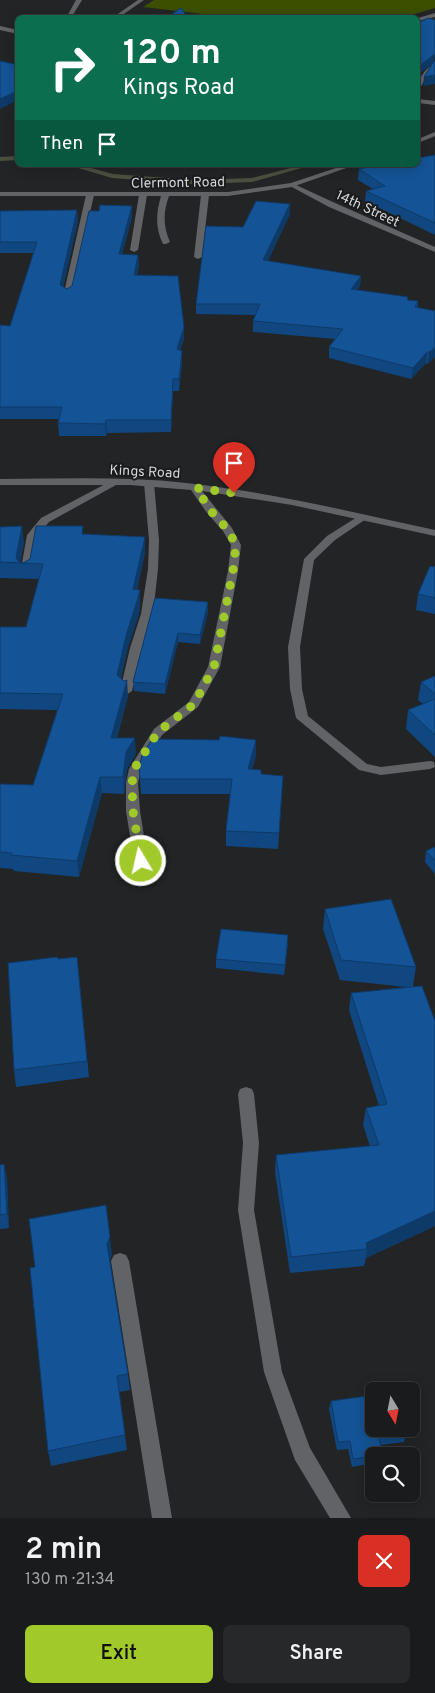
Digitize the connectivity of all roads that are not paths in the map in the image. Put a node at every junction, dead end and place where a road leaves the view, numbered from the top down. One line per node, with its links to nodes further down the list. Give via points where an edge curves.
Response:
1 (79, 0): 3 (street)
2 (141, 0): 4 (street)
3 (70, 15)
4 (118, 15)
5 (435, 15): 6 (street)
6 (420, 19)
7 (0, 28): 8 (street)
8 (15, 31)
9 (435, 66): 10 (street, via 428,70)
10 (420, 84)
11 (420, 101): 12 (street)
12 (435, 103)
13 (435, 134): 14 (street)
14 (420, 140)
15 (346, 167): 16 (street, Clermont Road)
16 (292, 185): 20 (street, Clermont Road, via 254,192); 24 (street, 14th Street)
17 (0, 194): 18 (street, Clermont Road)
18 (90, 195): 19 (street, Clermont Road); 26 (street)
19 (143, 195): 21 (street, Clermont Road); 23 (street)
20 (205, 195): 21 (street, Clermont Road); 25 (street)
21 (165, 196): 22 (street, via 159,221)
22 (166, 242)
23 (134, 250)
24 (435, 250)
25 (198, 257)
26 (67, 297)
27 (0, 482): 28 (street, Kings Road)
28 (113, 483): 29 (street, Kings Road); 33 (street, via 45,520 32,535)
29 (149, 483): 30 (street, Kings Road); 34 (street, via 153,569 147,614)
30 (196, 488): 31 (street, Kings Road, via 254,495); 36 (street, via 236,545 233,571 214,667 194,704 158,732 134,769 133,811)
31 (362, 517): 32 (street, Kings Road); 35 (street, via 331,538 309,559 294,647 296,689 302,718 363,767 381,771)
32 (435, 533)
33 (25, 574)
34 (126, 691)
35 (430, 765)
36 (141, 861)
37 (246, 1094): 40 (street, via 251,1142 246,1210 273,1372 302,1453)
38 (120, 1261): 39 (street)
39 (162, 1518)
40 (341, 1518)

